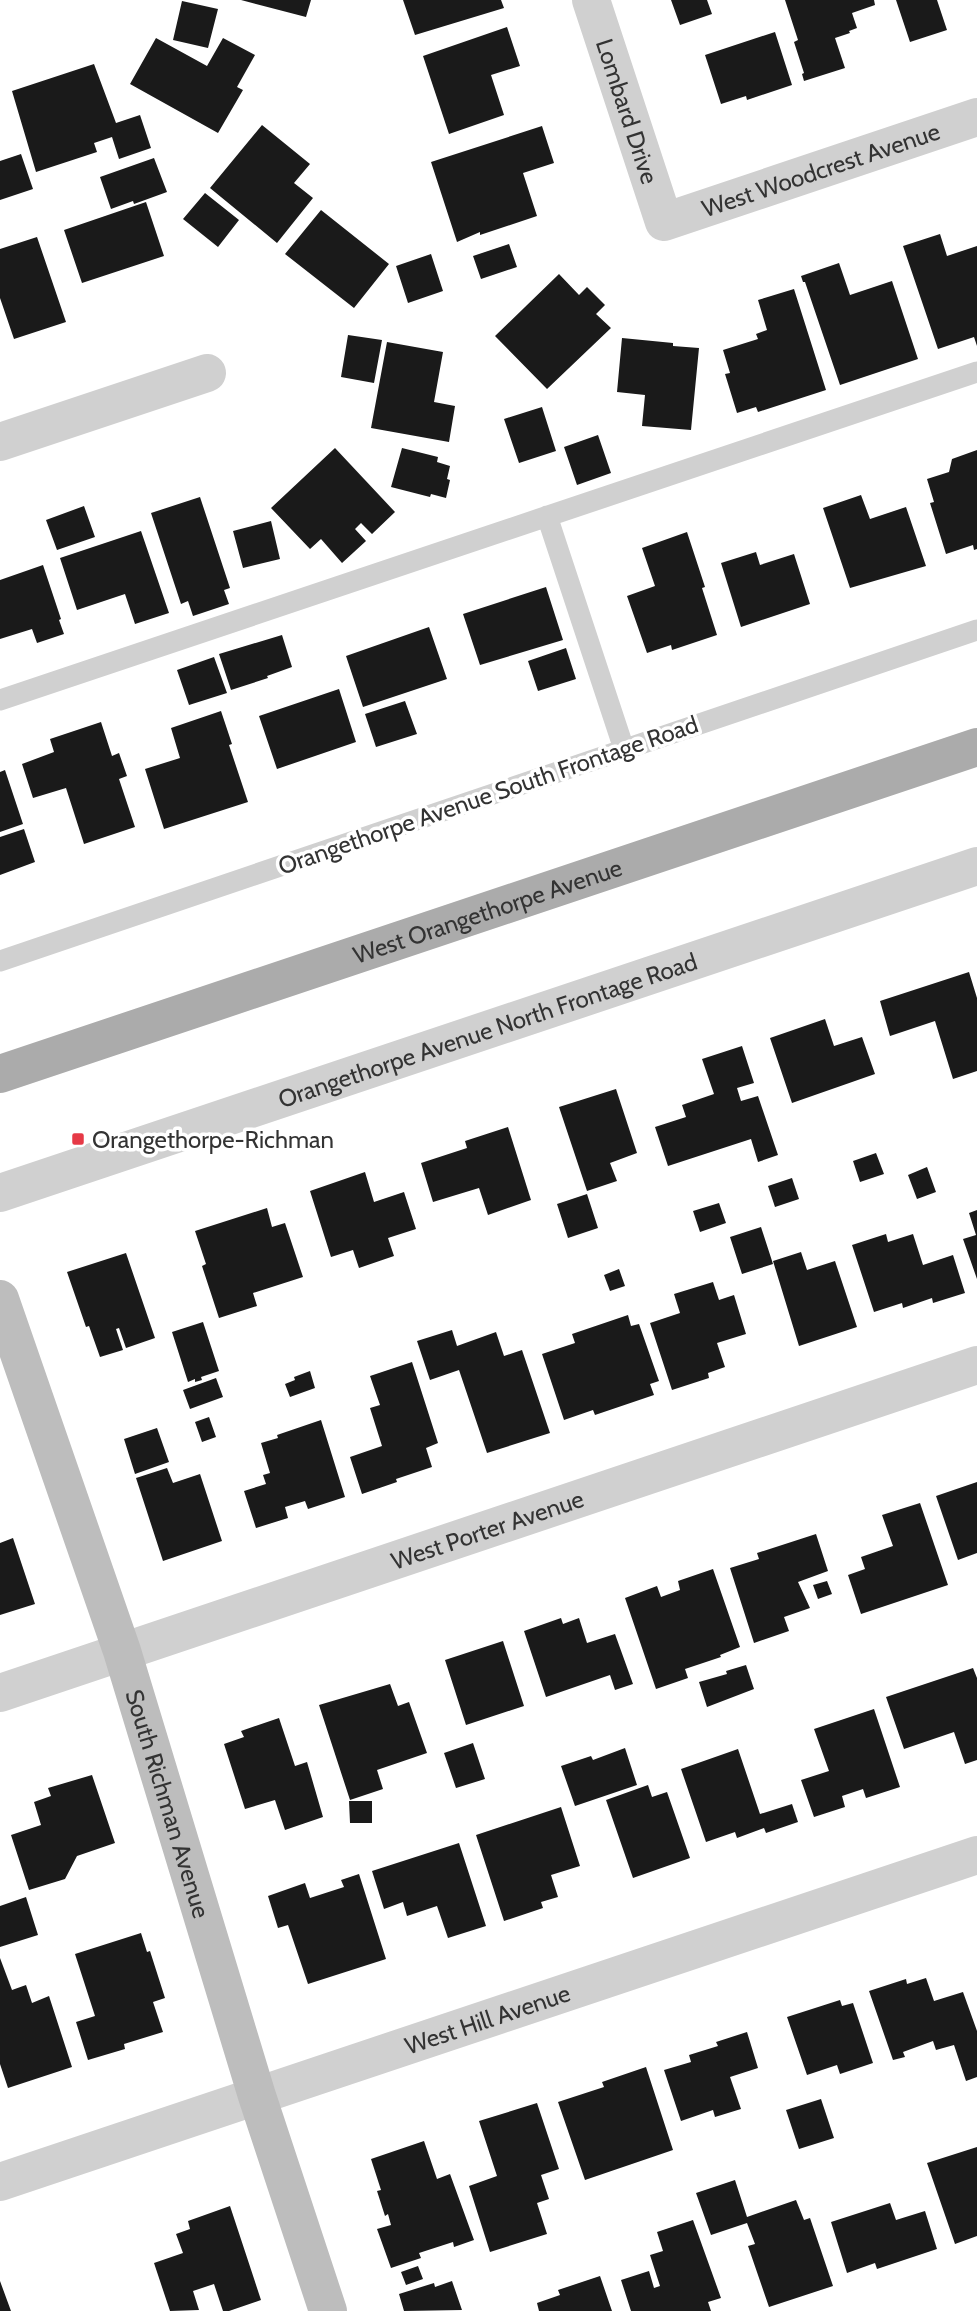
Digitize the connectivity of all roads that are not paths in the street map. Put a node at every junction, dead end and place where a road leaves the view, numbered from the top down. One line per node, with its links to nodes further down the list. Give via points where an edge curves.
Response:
1 (591, 0): 3 (street, Lombard Drive)
2 (977, 117): 3 (street, West Woodcrest Avenue)
3 (664, 222)
4 (977, 372): 7 (lane)
5 (207, 373): 6 (street)
6 (0, 442)
7 (547, 516): 9 (lane); 11 (lane)
8 (977, 630): 11 (lane, Orangethorpe Avenue South Frontage Road)
9 (0, 699)
10 (977, 747): 14 (main road, West Orangethorpe Avenue)
11 (624, 749): 13 (lane, Orangethorpe Avenue South Frontage Road)
12 (977, 866): 15 (street, Orangethorpe Avenue North Frontage Road)
13 (0, 961)
14 (0, 1074)
15 (0, 1193)
16 (0, 1299): 18 (street, South Richman Avenue)
17 (977, 1365): 18 (street, West Porter Avenue)
18 (122, 1651): 19 (street, West Porter Avenue); 21 (street, South Richman Avenue)
19 (0, 1693)
20 (977, 1855): 21 (street, West Hill Avenue)
21 (257, 2095): 22 (street, West Hill Avenue); 23 (street, South Richman Avenue)
22 (0, 2182)
23 (328, 2311)

